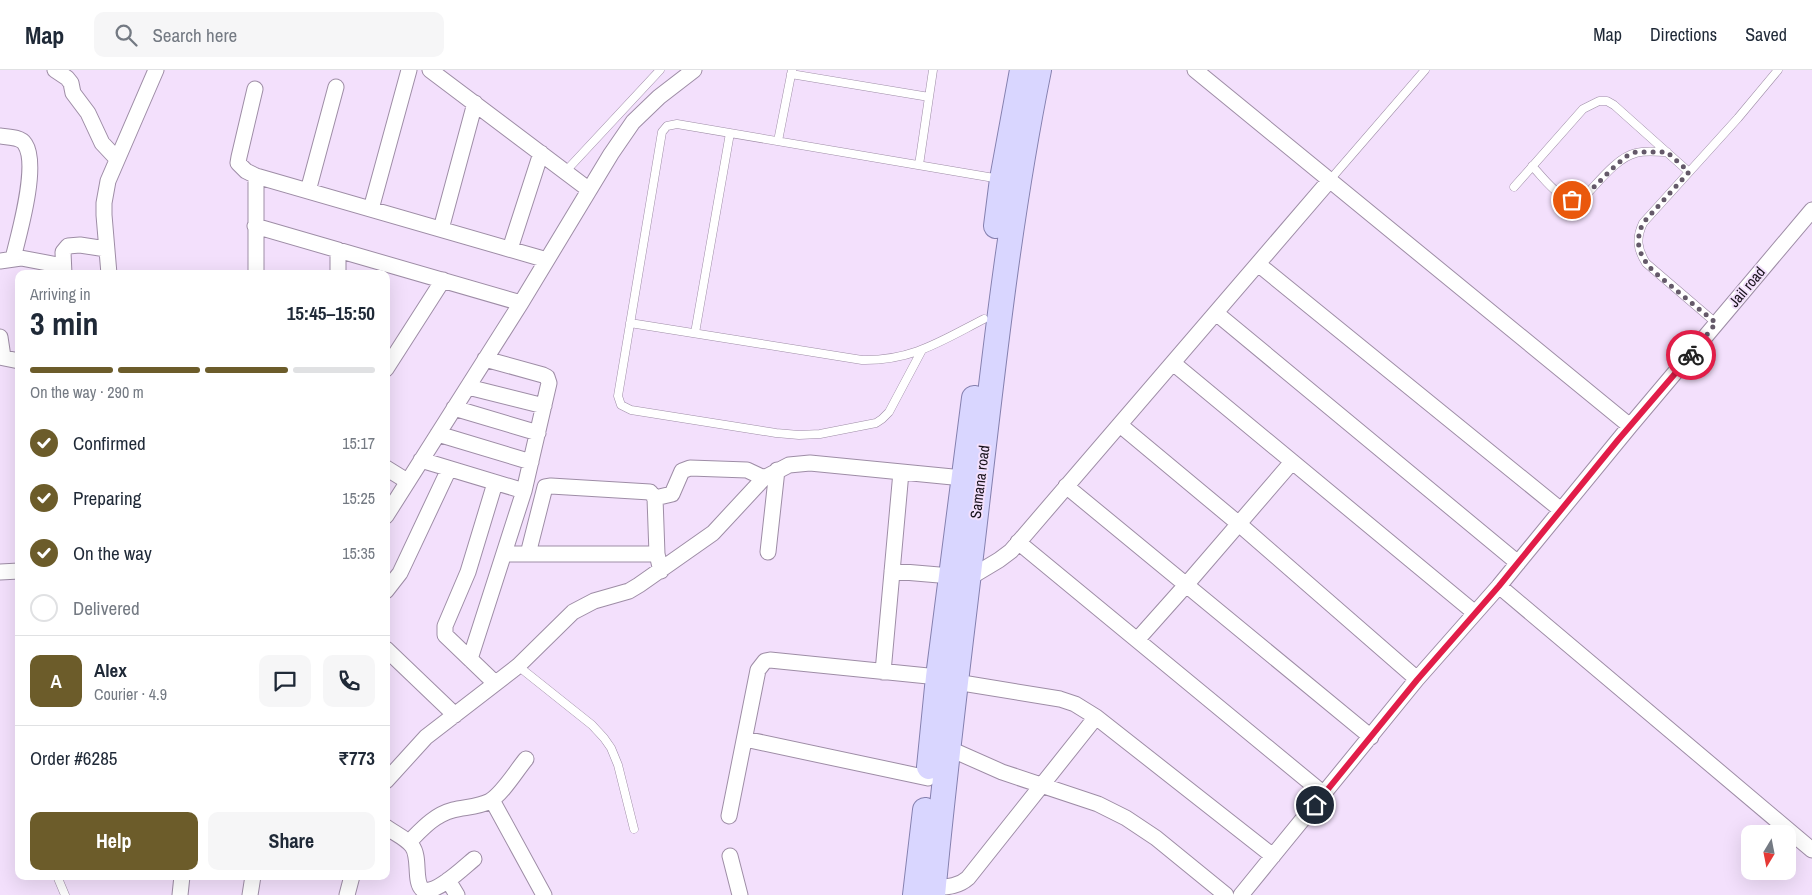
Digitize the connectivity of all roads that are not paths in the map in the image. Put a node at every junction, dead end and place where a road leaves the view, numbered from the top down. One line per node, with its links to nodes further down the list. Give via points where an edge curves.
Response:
1 (55, 70): 23 (street, via 71,83 73,93 88,113 102,143)
2 (156, 70): 23 (street)
3 (409, 70): 34 (street)
4 (430, 70): 17 (street)
5 (660, 70): 26 (lane)
6 (694, 70): 32 (street, via 633,122)
7 (933, 70): 16 (lane)
8 (1022, 70): 29 (main road, Samana road)
9 (1039, 70): 29 (main road, Samana road)
10 (1195, 70): 30 (street)
11 (1425, 70): 30 (lane)
12 (1778, 70): 27 (lane)
13 (792, 72): 16 (lane); 20 (lane)
14 (336, 87): 33 (street)
15 (254, 89): 28 (street, via 238,163)
16 (929, 97): 24 (lane)
17 (475, 103): 22 (street); 37 (street)
18 (730, 133): 20 (lane); 53 (lane, via 672,124 662,132); 55 (lane)
19 (0, 136): 41 (street, via 22,140 28,150 29,163 25,209)
20 (778, 141): 24 (lane)
21 (1667, 152): 25 (lane, via 1636,152 1627,156 1577,200 1557,192); 25 (lane, via 1614,105 1599,101 1583,109); 27 (lane)
22 (541, 153): 26 (street); 40 (street)
23 (117, 159): 38 (street, via 104,203)
24 (919, 165): 29 (lane)
25 (1532, 166): 31 (lane)
26 (565, 172): 32 (street)
27 (1689, 172): 54 (lane, via 1643,223 1638,233 1638,244 1640,253 1653,271)
28 (256, 176): 33 (street); 36 (street)
29 (1011, 180): 52 (main road, Samana road); 96 (main road, Samana road, via 999,317)
30 (1329, 181): 43 (street); 67 (street)
31 (1514, 187)
32 (588, 189): 42 (street)
33 (308, 191): 34 (street)
34 (371, 209): 37 (street)
35 (1812, 210): 54 (street, Jail road)
36 (256, 226): 39 (street); 46 (street)
37 (441, 229): 40 (street)
38 (106, 249): 44 (street, via 68,246 63,252); 45 (street)
39 (338, 250): 47 (street); 49 (street)
40 (510, 250): 42 (street)
41 (4, 260): 44 (street, via 30,259); 48 (street)
42 (547, 260): 50 (street)
43 (1258, 264): 51 (street); 84 (street)
44 (64, 270)
45 (109, 270)
46 (256, 270)
47 (338, 270)
48 (0, 276)
49 (443, 280): 50 (street); 61 (street)
50 (521, 303): 59 (street)
51 (1216, 313): 62 (street); 91 (street)
52 (984, 319): 57 (lane); 77 (main road, Samana road)
53 (630, 323): 55 (lane); 57 (lane, via 618,396 621,405 631,410 784,434 820,434 876,423 889,412)
54 (1716, 323): 67 (street, Jail road)
55 (695, 333): 57 (lane, via 862,360 891,359)
56 (0, 337): 58 (street)
57 (922, 350)
58 (1, 357): 60 (street)
59 (485, 359): 63 (street); 64 (street, via 547,377 549,383)
60 (15, 360)
61 (390, 363)
62 (1173, 363): 66 (street); 72 (street)
63 (468, 387): 64 (street); 65 (street)
64 (544, 406): 68 (street)
65 (454, 408): 68 (street); 69 (street)
66 (1120, 425): 80 (street); 85 (street)
67 (1630, 426): 84 (street, Jail road)
68 (538, 433): 71 (street)
69 (438, 434): 70 (street); 71 (street)
70 (421, 460): 73 (street); 78 (street)
71 (531, 462): 81 (street)
72 (1292, 462): 85 (street); 100 (street)
73 (449, 469): 79 (street); 98 (street, via 400,573)
74 (390, 470): 78 (street)
75 (901, 472): 76 (street, via 810,463 789,465); 77 (street); 94 (street)
76 (770, 474): 82 (street, via 690,468 682,471 672,494); 87 (street); 93 (street, via 714,533)
77 (963, 478): 96 (main road, Samana road)
78 (407, 481): 83 (street)
79 (494, 483): 81 (street); 103 (street, via 468,572 445,626 445,635)
80 (1066, 486): 86 (street); 97 (street)
81 (524, 491): 88 (street)
82 (654, 498): 89 (street, via 650,492 547,486 543,491); 90 (street)
83 (390, 509)
84 (1561, 510): 91 (street, Jail road)
85 (1239, 524): 97 (street); 107 (street)
86 (1018, 542): 96 (street, via 999,560); 101 (street)
87 (768, 552)
88 (504, 554): 89 (street); 103 (street)
89 (528, 554): 90 (street)
90 (657, 554): 93 (street)
91 (1518, 563): 99 (street, Jail road)
92 (15, 571): 95 (street)
93 (660, 571): 104 (street, via 629,591 594,601 573,612)
94 (892, 571): 96 (street); 105 (street)
95 (0, 572)
96 (960, 577): 106 (main road, Samana road)
97 (1186, 585): 101 (street); 111 (street)
98 (390, 586)
99 (1499, 586): 100 (street, Jail road); 124 (street)
100 (1475, 613): 107 (street, Jail road)
101 (1137, 640): 118 (street)
102 (390, 653): 109 (street)
103 (470, 659): 108 (street)
104 (518, 666): 108 (street); 121 (lane, via 604,738 618,765)
105 (883, 672): 106 (street); 112 (street, via 765,661 758,670)
106 (947, 680): 110 (street, via 1060,698); 113 (main road, Samana road); 116 (main road, Samana road)
107 (1417, 680): 111 (street, Jail road)
108 (496, 683): 109 (street)
109 (455, 715): 115 (street, via 426,737)
110 (1096, 717): 117 (street); 126 (street)
111 (1370, 736): 118 (street, Jail road)
112 (745, 738): 116 (street); 120 (street)
113 (948, 748): 117 (street); 133 (main road, Samana road)
114 (526, 759): 119 (street)
115 (390, 777)
116 (928, 778): 133 (main road, Samana road)
117 (1041, 786): 133 (street, via 968,878); 141 (street, via 1098,804 1126,818)
118 (1324, 794): 126 (street, Jail road)
119 (492, 800): 123 (street, via 442,814); 139 (street)
120 (729, 816)
121 (634, 829)
122 (390, 830): 123 (street)
123 (409, 842): 132 (street, via 416,854 420,887 428,891)
124 (1812, 850)
125 (730, 856): 140 (street)
126 (1273, 856): 142 (street, Jail road)
127 (474, 859): 132 (street)
128 (59, 880): 134 (lane)
129 (182, 880): 135 (street)
130 (252, 880): 136 (street)
131 (351, 880): 137 (street)
132 (448, 880): 138 (street)
133 (939, 892)
134 (66, 895)
135 (180, 895)
136 (250, 895)
137 (348, 895)
138 (457, 895)
139 (544, 895)
140 (740, 895)
141 (1226, 895)
142 (1241, 895)

